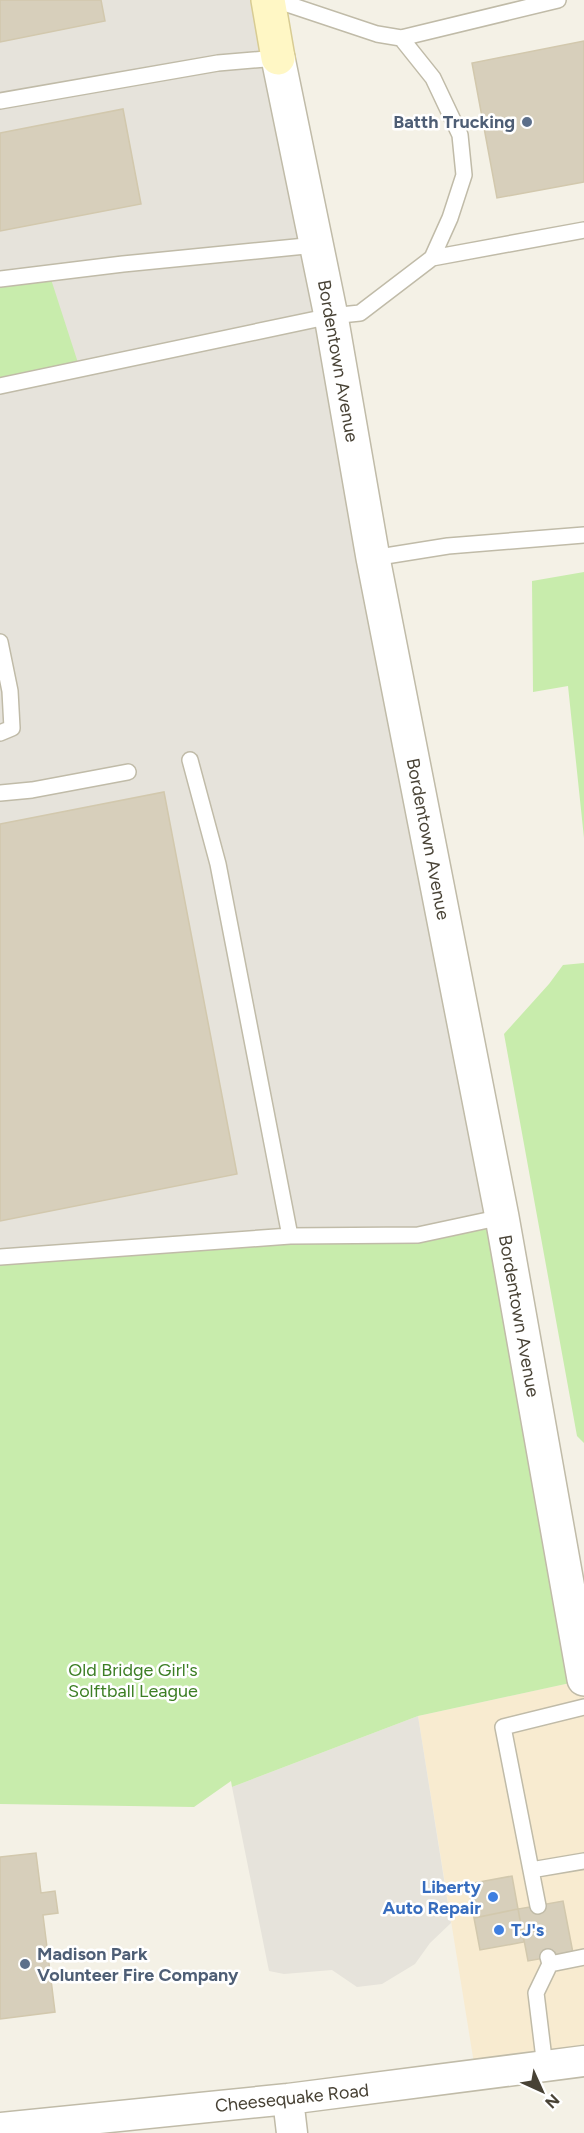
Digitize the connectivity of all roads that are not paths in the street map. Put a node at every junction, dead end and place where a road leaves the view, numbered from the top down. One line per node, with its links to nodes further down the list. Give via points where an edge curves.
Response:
1 (268, 0): 5 (main road, Bordentown Avenue)
2 (275, 0): 4 (lane, via 377,34)
3 (558, 0): 4 (lane)
4 (401, 38): 9 (lane, via 433,78 460,135 464,175)
5 (278, 58): 6 (lane, via 218,63); 8 (street, Bordentown Avenue)
6 (0, 101)
7 (584, 230): 9 (lane)
8 (316, 244): 10 (lane); 11 (street, Bordentown Avenue)
9 (432, 258): 11 (lane, via 360,313)
10 (0, 279)
11 (331, 316): 12 (lane); 14 (street, Bordentown Avenue)
12 (0, 386)
13 (584, 535): 14 (lane, via 448,546)
14 (373, 558): 20 (street, Bordentown Avenue)
15 (0, 642): 16 (lane, via 10,691 12,728)
16 (0, 733)
17 (190, 760): 21 (lane, via 218,864)
18 (128, 772): 19 (lane)
19 (0, 793)
20 (502, 1217): 21 (lane, via 417,1235); 23 (street, Bordentown Avenue)
21 (290, 1236): 22 (lane)
22 (0, 1257)
23 (584, 1679)
24 (584, 1707): 26 (lane, via 503,1727)
25 (584, 1861): 26 (lane)
26 (531, 1870): 27 (lane)
27 (538, 1906)
28 (584, 1957): 30 (lane, via 549,1961 536,1993)
29 (584, 2061): 30 (street, Cheesequake Road)
30 (545, 2067): 31 (street, Cheesequake Road)
31 (288, 2099): 32 (street, Cheesequake Road); 33 (street)
32 (0, 2128)
33 (292, 2133)

